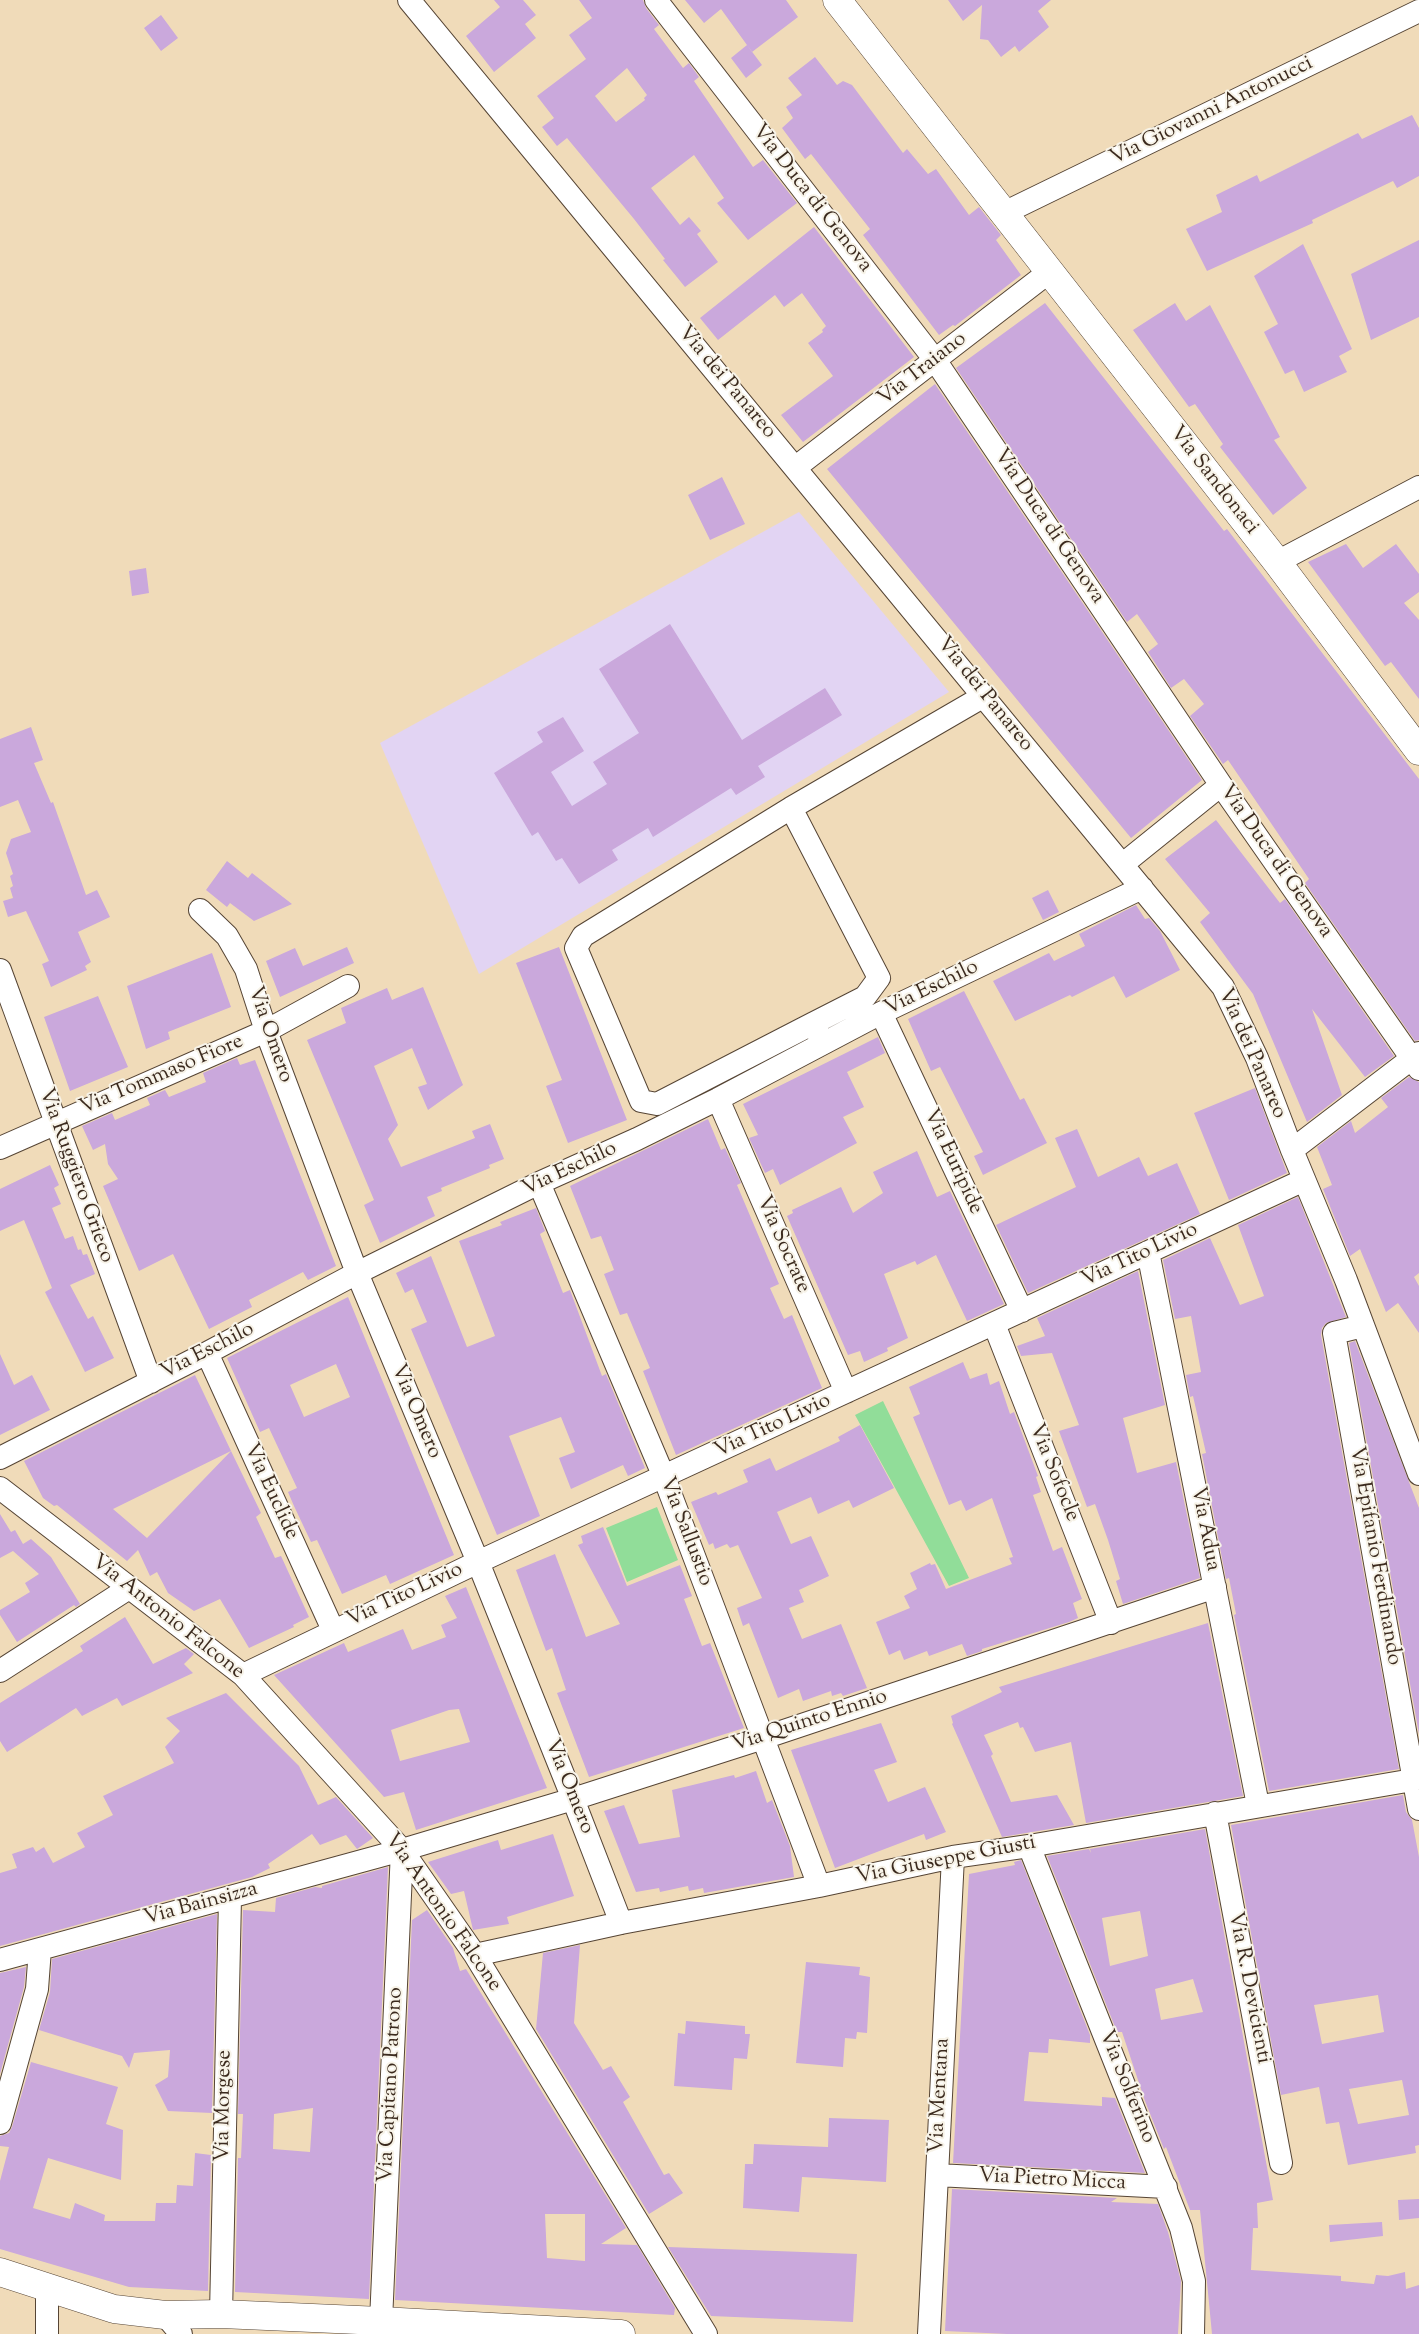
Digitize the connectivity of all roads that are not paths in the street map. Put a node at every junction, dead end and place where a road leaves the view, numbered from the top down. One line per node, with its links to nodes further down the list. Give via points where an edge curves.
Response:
1 (409, 0): 8 (street, Via dei Panareo)
2 (656, 0): 7 (street, Via Duca di Genova)
3 (838, 0): 5 (main road, Via Sandonaci)
4 (1419, 11): 5 (street, Via Giovanni Antonucci)
5 (1004, 213): 6 (main road, Via Sandonaci)
6 (1049, 272): 7 (street, Via Traiano); 10 (main road, Via Sandonaci)
7 (936, 360): 8 (street, Via Traiano); 13 (street, Via Duca di Genova)
8 (796, 468): 11 (street, Via dei Panareo)
9 (1419, 487): 10 (street)
10 (1277, 562): 12 (main road, Via Sandonaci)
11 (984, 696): 14 (street); 15 (street, Via dei Panareo)
12 (1419, 751)
13 (1221, 785): 15 (street); 24 (street, Via Duca di Genova)
14 (791, 808): 21 (street, via 879,978 865,997); 21 (street, via 583,936 576,948 641,1101 657,1104)
15 (1123, 864): 16 (street, Via dei Panareo)
16 (1142, 888): 20 (street, Via Eschilo); 28 (street, Via dei Panareo, via 1223,987 1257,1058)
17 (200, 910): 22 (street, Via Omero, via 227,936 246,969)
18 (0, 970): 26 (street, Via Ruggiero Grieco)
19 (348, 986): 22 (street, Via Tommaso Fiore)
20 (881, 1013): 23 (street, Via Eschilo); 33 (street, Via Euripide)
21 (814, 1023): 23 (street)
22 (266, 1031): 26 (street, Via Tommaso Fiore); 32 (street, Via Omero)
23 (822, 1044): 25 (street, Via Eschilo)
24 (1417, 1060): 28 (street)
25 (718, 1099): 30 (street, Via Eschilo); 38 (street, Via Socrate)
26 (55, 1122): 27 (street, Via Tommaso Fiore); 37 (street, Via Ruggiero Grieco)
27 (0, 1148)
28 (1292, 1150): 29 (street, Via dei Panareo)
29 (1304, 1180): 31 (street, Via Tito Livio); 35 (street, Via dei Panareo)
30 (539, 1183): 32 (street, Via Eschilo); 41 (street, Via Sallustio)
31 (1148, 1252): 33 (street, Via Tito Livio); 44 (street, Via Adua)
32 (357, 1273): 36 (street, Via Eschilo); 43 (street, Via Omero)
33 (1022, 1311): 34 (street, Via Tito Livio)
34 (994, 1324): 38 (street, Via Tito Livio); 46 (street, Via Sofocle)
35 (1363, 1326): 40 (street, Via dei Panareo); 51 (street, Via Epifanio Ferdinando, via 1334,1333)
36 (207, 1353): 37 (street, Via Eschilo); 47 (street, Via Euclide)
37 (150, 1382): 39 (street, Via Eschilo)
38 (846, 1392): 41 (street, Via Tito Livio)
39 (0, 1458)
40 (1419, 1474)
41 (664, 1477): 43 (street, Via Tito Livio); 50 (street, Via Sallustio)
42 (0, 1488): 45 (street, Via Antonio Falcone)
43 (478, 1562): 47 (street, Via Tito Livio); 52 (street, Via Omero)
44 (1215, 1587): 46 (street, Via Quinto Ennio); 53 (street, Via Adua)
45 (129, 1588): 48 (street); 49 (street, Via Antonio Falcone)
46 (1111, 1623): 50 (street, Via Quinto Ennio)
47 (333, 1630): 49 (street, Via Tito Livio)
48 (0, 1672)
49 (243, 1675): 57 (street, Via Antonio Falcone)
50 (763, 1738): 52 (street, Via Quinto Ennio); 59 (street, Via Sallustio)
51 (1416, 1778): 53 (street, Via Giuseppe Giusti); 54 (street, Via Epifanio Ferdinando)
52 (573, 1799): 57 (street, Via Quinto Ennio); 61 (street, Via Omero)
53 (1258, 1805): 55 (street, Via Giuseppe Giusti)
54 (1419, 1809)
55 (1215, 1813): 56 (street, Via Giuseppe Giusti); 66 (street, Via R. Devicienti)
56 (1028, 1846): 58 (street, Via Giuseppe Giusti); 68 (street, Via Solferino)
57 (402, 1850): 60 (street, Via Bainsizza); 63 (street, Via Antonio Falcone); 72 (street, Via Capitano Patrono)
58 (953, 1857): 59 (street, Via Giuseppe Giusti); 67 (street, Via Mentana)
59 (819, 1886): 61 (street, Via Giuseppe Giusti)
60 (230, 1898): 62 (street, Via Bainsizza); 71 (street, Via Morgese)
61 (621, 1923): 63 (street, Via Giuseppe Giusti)
62 (40, 1949): 64 (street, Via Bainsizza); 65 (street, via 37,1989)
63 (475, 1956): 76 (street, Via Antonio Falcone)
64 (0, 1960)
65 (0, 2123)
66 (1281, 2163)
67 (937, 2175): 68 (street, Via Pietro Micca); 77 (street, Via Mentana)
68 (1166, 2187): 78 (street, Via Solferino, via 1181,2228 1194,2281)
69 (0, 2272): 70 (main road)
70 (47, 2289): 73 (main road); 74 (street)
71 (221, 2314): 72 (main road); 73 (main road)
72 (381, 2321): 75 (main road)
73 (173, 2325)
74 (47, 2334)
75 (621, 2334)
76 (706, 2334)
77 (929, 2334)
78 (1193, 2334)

